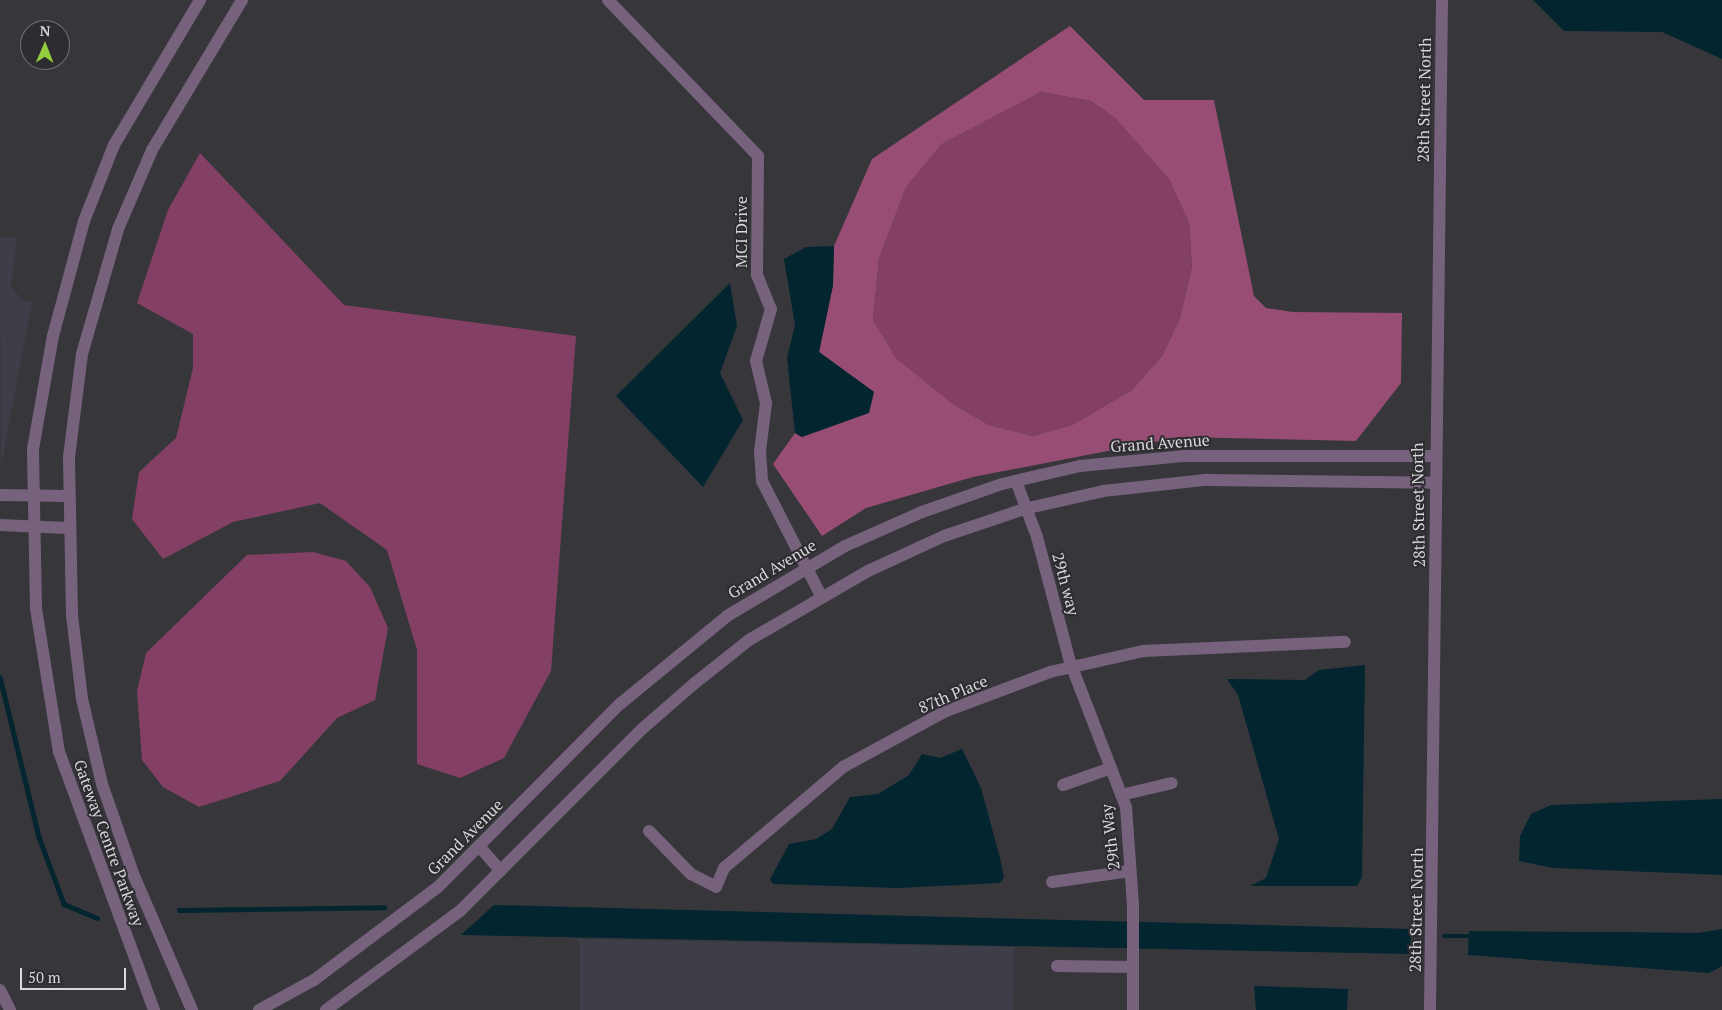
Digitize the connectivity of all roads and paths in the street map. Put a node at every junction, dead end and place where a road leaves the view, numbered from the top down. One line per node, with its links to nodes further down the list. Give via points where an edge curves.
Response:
1 (200, 0): 9 (street, Gateway Centre Parkway, via 114,145 84,221 41,394)
2 (242, 0): 10 (street, Gateway Centre Parkway, via 152,150 118,229 82,354)
3 (608, 0): 15 (street, MCI Drive, via 758,156 757,275 771,309 756,361 767,416 760,467 762,481)
4 (1442, 0): 5 (street, 28th Street North)
5 (1433, 456): 6 (street, Grand Avenue, via 1183,456 1080,466); 7 (street, 28th Street North)
6 (1016, 481): 11 (street, 29th way); 15 (street, Grand Avenue, via 922,512)
7 (1435, 483): 11 (street, via 1206,480 1103,491); 37 (street, 28th Street North)
8 (0, 495): 9 (street)
9 (32, 496): 10 (street); 13 (street, Gateway Centre Parkway)
10 (68, 496): 14 (street, Gateway Centre Parkway)
11 (1024, 509): 16 (street, via 944,536); 18 (street, 29th way, via 1037,537)
12 (0, 526): 13 (street)
13 (31, 526): 14 (street); 32 (street, Gateway Centre Parkway, via 36,608 59,752)
14 (67, 528): 33 (street, Gateway Centre Parkway, via 82,699 102,784 134,876)
15 (804, 568): 16 (street, MCI Drive); 24 (street, Grand Avenue, via 727,616 672,659 620,704)
16 (821, 596): 25 (street, via 749,640 672,703)
17 (1345, 642): 18 (street, 87th Place, via 1143,651)
18 (1073, 668): 19 (street, 29th Way); 23 (street, 87th Place, via 1050,672 944,712 843,767 724,868 716,887 691,874)
19 (1111, 768): 21 (street); 22 (street, 29th Way)
20 (1172, 783): 22 (street)
21 (1064, 785)
22 (1121, 795): 26 (street, 29th Way)
23 (649, 831)
24 (479, 846): 25 (street); 34 (street, Grand Avenue, via 388,927 314,980)
25 (501, 871): 35 (street, via 418,946)
26 (1130, 871): 27 (street); 29 (street, 29th Way)
27 (1052, 882)
28 (1056, 966): 29 (street)
29 (1133, 967): 36 (street, 29th Way)
30 (0, 990): 31 (street)
31 (10, 1010)
32 (154, 1010)
33 (192, 1010)
34 (259, 1010)
35 (326, 1010)
36 (1133, 1010)
37 (1430, 1010)

